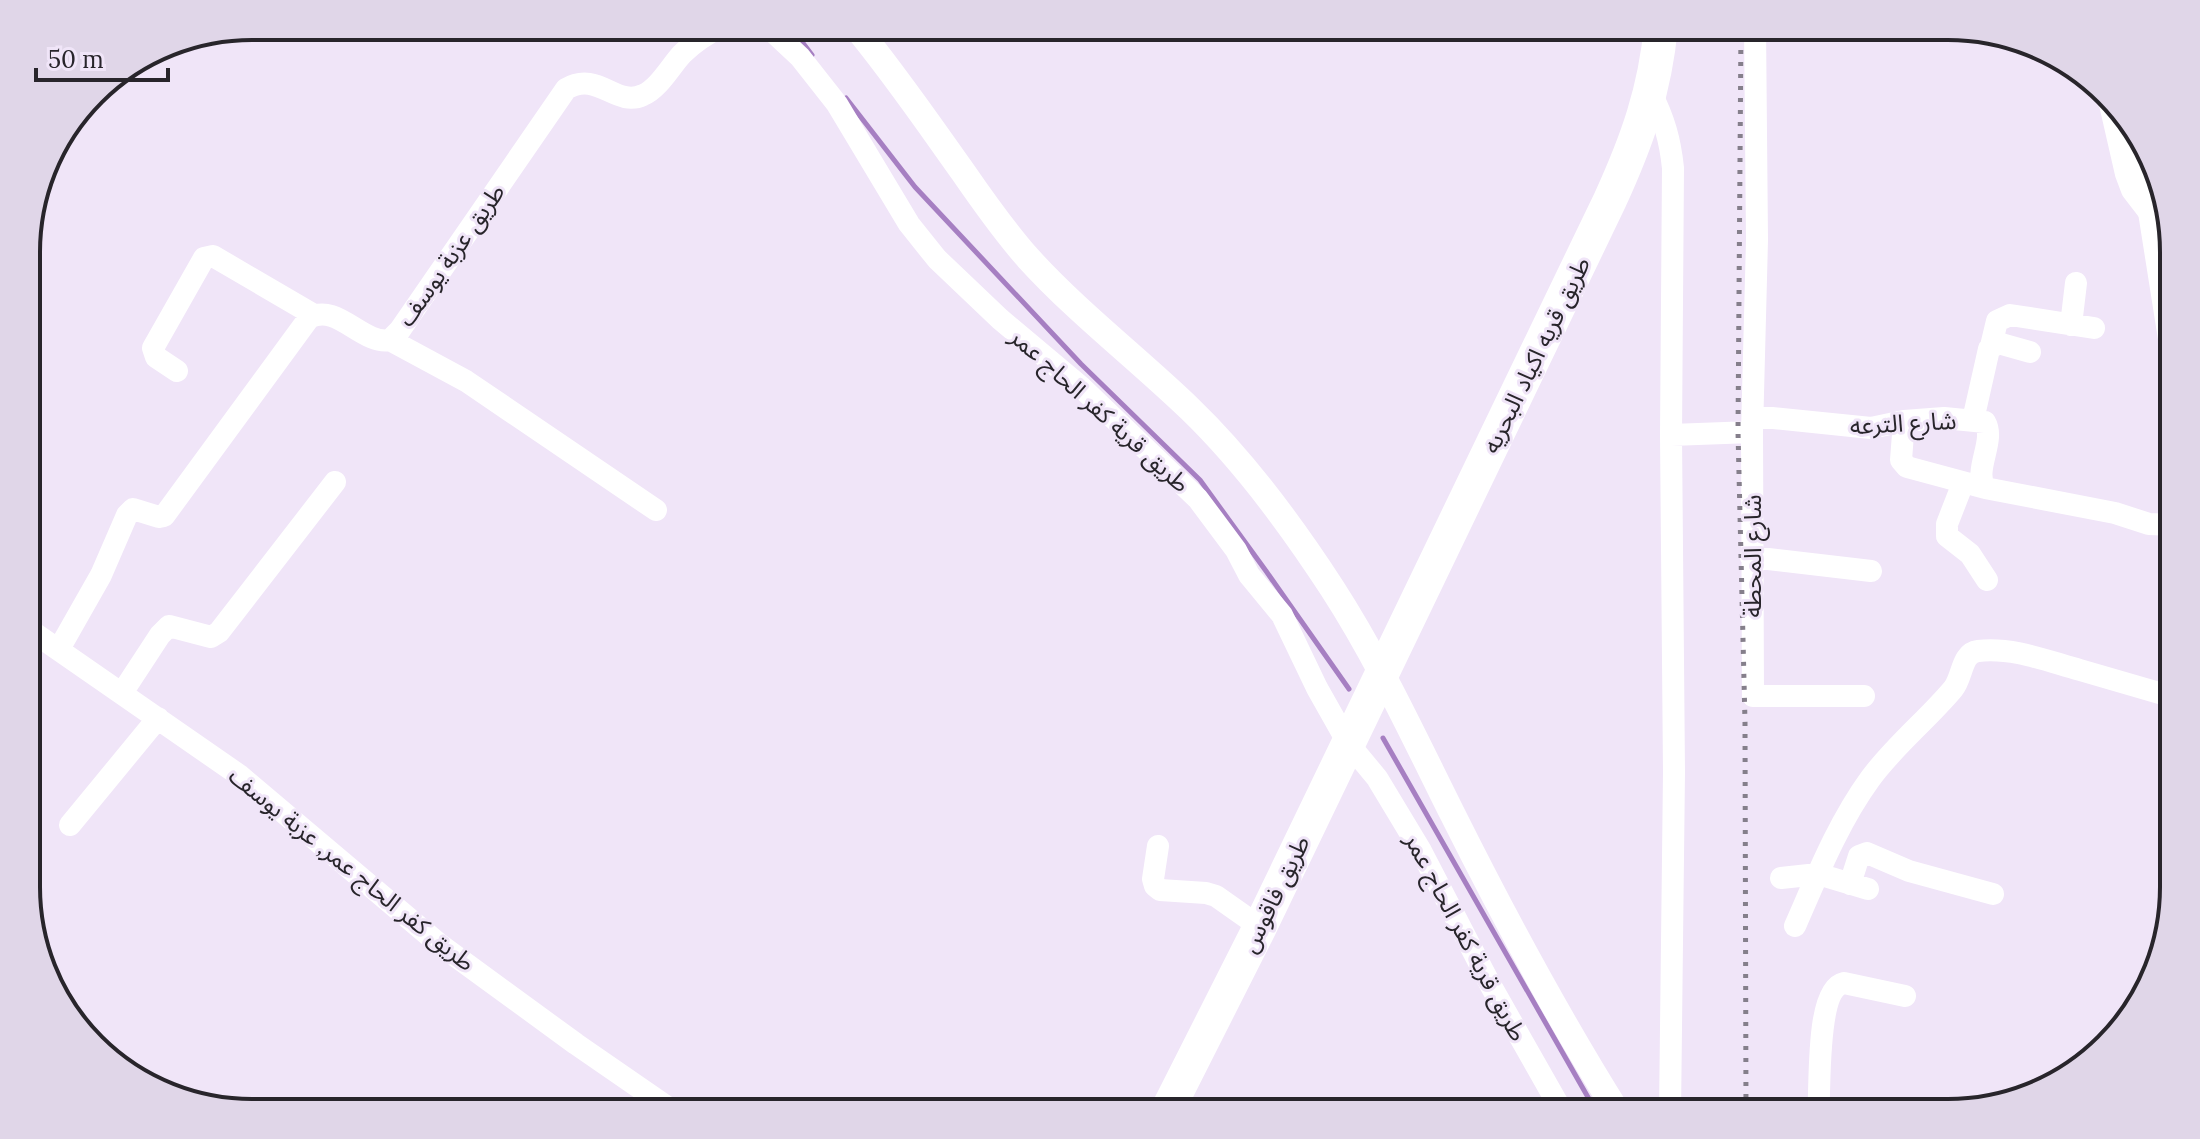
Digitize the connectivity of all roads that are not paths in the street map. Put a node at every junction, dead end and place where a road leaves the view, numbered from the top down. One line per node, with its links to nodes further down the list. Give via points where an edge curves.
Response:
1 (701, 40): 15 (street, طريق عزبة يوسف, via 646,94 635,98 583,82 566,89)
2 (782, 40): 37 (street, طريق قرية كفر الحاج عمر, via 837,104 909,224 937,259 1198,499 1282,615)
3 (867, 40): 32 (street, طريق قرية كفر الحاج عمر, via 1026,256 1191,410 1253,480 1334,590)
4 (1659, 40): 6 (main road, طريق قريه اكياد البحريه)
5 (1755, 40): 21 (street, شارع المحطة)
6 (1651, 93): 22 (street, via 1663,117 1673,168); 32 (main road, طريق قريه اكياد البحريه, via 1616,189)
7 (2114, 121): 10 (street, via 2132,190)
8 (2151, 191): 9 (street)
9 (2156, 211)
10 (2158, 229)
11 (2076, 283): 13 (street)
12 (314, 315): 15 (street, طريق عزبة يوسف, via 333,317 378,340); 18 (street, طريق عزبة يوسف, via 208,257 200,262 153,348 156,357); 31 (street, via 164,516 133,509 127,515)
13 (2071, 325): 14 (street); 16 (street, via 2010,315 1997,321)
14 (2094, 328)
15 (390, 340): 25 (street, via 466,381)
16 (1991, 346): 17 (street, via 1998,343); 19 (street)
17 (2030, 352)
18 (177, 371)
19 (1973, 420): 20 (street, شارع الترعه); 24 (street, شارع الترعه, via 1988,426 1981,480)
20 (1904, 421): 21 (street, شارع الترعه, via 1871,428); 24 (street, via 1902,464)
21 (1752, 424): 22 (street, شارع الترعه); 27 (street, شارع المحطة)
22 (1671, 435): 50 (street)
23 (335, 482): 33 (street, via 219,632 211,637 169,626)
24 (1974, 485): 26 (street); 29 (street, via 1947,524 1947,536 1970,554)
25 (656, 510)
26 (2160, 524)
27 (1751, 557): 28 (street); 35 (street, شارع المحطة, via 1753,696)
28 (1871, 571)
29 (1987, 580)
30 (40, 637): 31 (street, طريق كفر الحاج عمر, عزبة يوسف)
31 (59, 649): 33 (street, طريق كفر الحاج عمر, عزبة يوسف)
32 (1382, 674): 37 (main road, طريق فاقوس); 49 (street, طريق قرية كفر الحاج عمر, via 1492,893)
33 (122, 693): 36 (street, طريق كفر الحاج عمر, عزبة يوسف)
34 (2160, 693): 40 (street, via 2031,655 1971,653 1954,688 1869,779)
35 (1864, 696)
36 (158, 718): 38 (street); 46 (street, طريق كفر الحاج عمر, عزبة يوسف, via 239,775 439,944)
37 (1348, 743): 44 (main road, طريق فاقوس); 48 (street, طريق قرية كفر الحاج عمر, via 1377,778 1421,851)
38 (70, 825)
39 (1158, 846): 44 (street, via 1153,879 1160,890 1216,896)
40 (1818, 874): 41 (street); 42 (street, via 1859,887 1859,856 1867,853 1909,871); 43 (street)
41 (1781, 878)
42 (1993, 894)
43 (1795, 926)
44 (1260, 927): 47 (main road, طريق فاقوس)
45 (1905, 996): 51 (street, via 1844,983 1834,988 1821,1035)
46 (656, 1099)
47 (1173, 1099)
48 (1555, 1099)
49 (1609, 1099)
50 (1670, 1099)
51 (1819, 1099)

